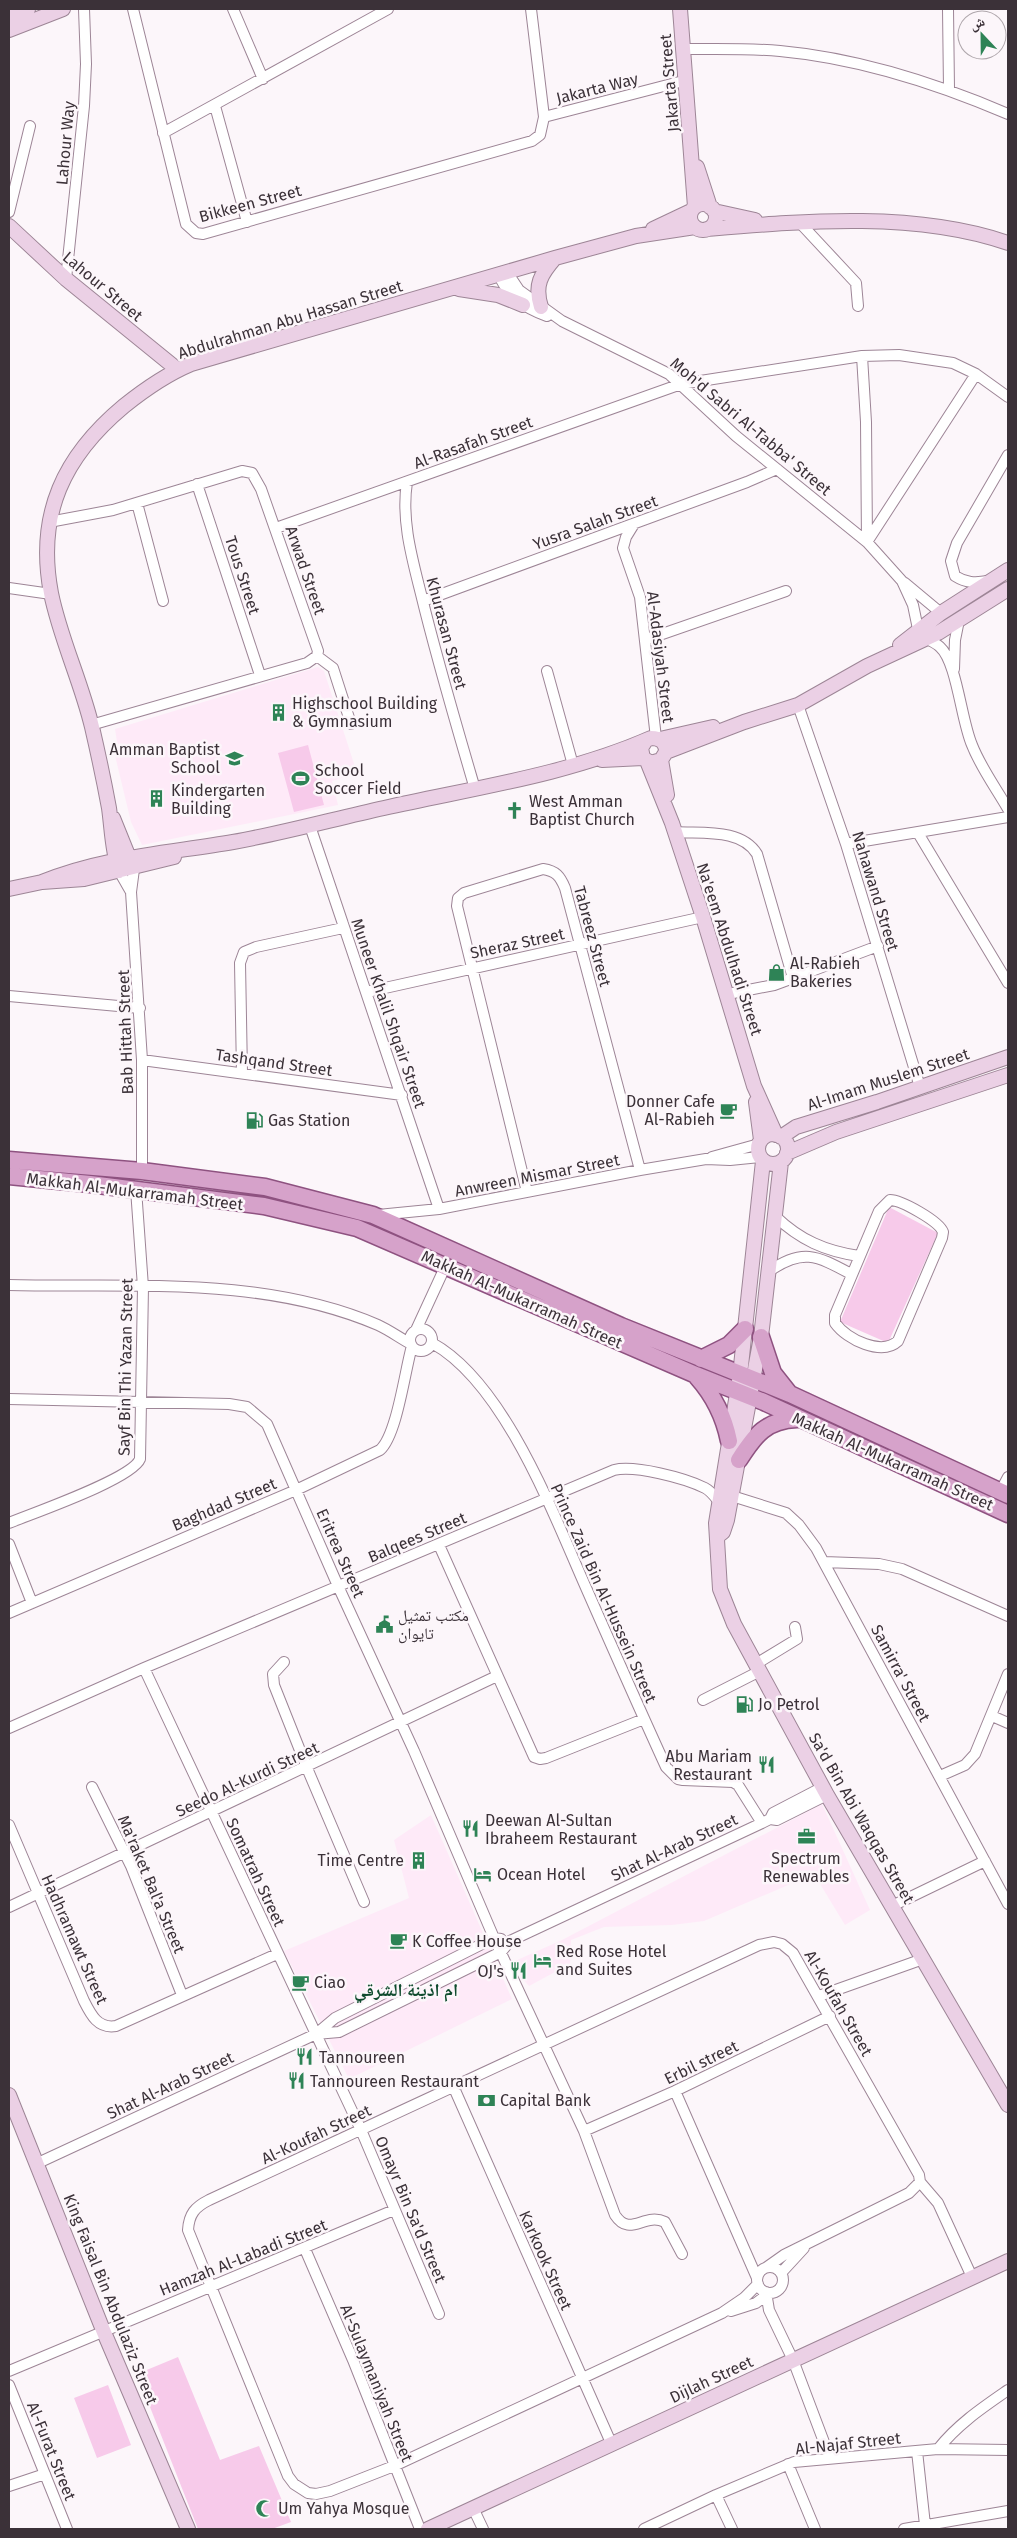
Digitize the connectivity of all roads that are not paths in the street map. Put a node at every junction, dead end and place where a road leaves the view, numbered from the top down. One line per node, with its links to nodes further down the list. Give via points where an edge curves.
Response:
1 (28, 9): 10 (street)
2 (62, 9): 11 (street)
3 (84, 9): 34 (street, Lahour Way, via 85,97)
4 (133, 9): 20 (street)
5 (233, 9): 13 (street)
6 (388, 9): 13 (street)
7 (531, 9): 18 (street)
8 (680, 9): 12 (street, Jakarta Street)
9 (948, 9): 15 (street)
10 (9, 17)
11 (9, 30)
12 (684, 49): 14 (street, Jakarta Street); 15 (street, via 780,51)
13 (263, 79): 16 (street)
14 (687, 80): 18 (street, Jakarta Way); 21 (street, Jakarta Street)
15 (949, 89): 17 (street)
16 (215, 106): 20 (street); 25 (street)
17 (1008, 114)
18 (544, 117): 25 (street, Bikkeen Street, via 540,135 524,144)
19 (30, 126): 24 (street)
20 (163, 133): 25 (street, Bikkeen Street, via 183,215 191,230 203,234)
21 (692, 155): 22 (street, Jakarta Street); 23 (street, Jakarta Street)
22 (693, 209): 23 (street, via 703,204); 29 (street, via 690,220); 30 (street, Abdulrahman Abu Hassan Street)
23 (712, 209): 26 (street, Abdulrahman Abu Hassan Street); 29 (street, via 716,220)
24 (9, 212)
25 (247, 222)
26 (773, 224): 27 (street, Abdulrahman Abu Hassan Street); 29 (street, Abdulrahman Abu Hassan Street)
27 (801, 224): 31 (street, Abdulrahman Abu Hassan Street, via 916,223 985,235); 38 (street, via 856,283)
28 (9, 226): 34 (street, Lahour Street)
29 (701, 228): 30 (street, Abdulrahman Abu Hassan Street)
30 (636, 236): 32 (street, Abdulrahman Abu Hassan Street)
31 (1008, 243)
32 (555, 258): 33 (street, Abdulrahman Abu Hassan Street); 37 (street, via 540,275)
33 (503, 273): 35 (street, Abdulrahman Abu Hassan Street); 36 (street, Moh'd Sabri Al-Tabba' Street, via 507,290); 37 (street, Moh'd Sabri Al-Tabba' Street)
34 (66, 279): 41 (street, Lahour Street)
35 (456, 288): 36 (street, via 498,294); 41 (street, Abdulrahman Abu Hassan Street)
36 (523, 304): 39 (street, Moh'd Sabri Al-Tabba' Street)
37 (541, 306): 39 (street, Moh'd Sabri Al-Tabba' Street)
38 (858, 306)
39 (562, 321): 43 (street, Moh'd Sabri Al-Tabba' Street, via 653,365)
40 (862, 356): 42 (street, Al-Rasafah Street, via 925,357 953,363); 43 (street, Al-Rasafah Street); 53 (street)
41 (178, 370): 50 (street, Abdulrahman Abu Hassan Street, via 132,400 82,447 61,480)
42 (976, 374): 44 (street, Al-Rasafah Street); 53 (street)
43 (680, 384): 46 (street, Moh'd Sabri Al-Tabba' Street); 47 (street, Al-Rasafah Street)
44 (1008, 398)
45 (1008, 455): 55 (street, via 957,542 951,560 955,576 961,580)
46 (777, 469): 51 (street, Yusra Salah Street); 53 (street, Moh'd Sabri Al-Tabba' Street)
47 (407, 482): 52 (street, Al-Rasafah Street); 62 (street, Khurasan Street, via 406,528)
48 (197, 484): 49 (street, Arwad Street); 52 (street, Arwad Street, via 242,471 252,473); 69 (street, Tous Street)
49 (137, 503): 50 (street, Arwad Street); 61 (street)
50 (49, 522): 60 (street, Abdulrahman Abu Hassan Street, via 47,564)
51 (634, 524): 62 (street, Yusra Salah Street); 66 (street, Al-Adasiyah Street, via 623,548 640,597)
52 (276, 528): 67 (street, Arwad Street, via 316,644)
53 (867, 542): 56 (street, Moh'd Sabri Al-Tabba' Street)
54 (1008, 570): 55 (street)
55 (994, 580): 63 (street)
56 (902, 581): 63 (street, Moh'd Sabri Al-Tabba' Street); 65 (street, Moh'd Sabri Al-Tabba' Street)
57 (9, 588): 60 (street)
58 (1008, 588): 64 (street)
59 (786, 591): 66 (street)
60 (51, 594): 73 (street, Abdulrahman Abu Hassan Street)
61 (163, 600)
62 (423, 601): 76 (street, Khurasan Street)
63 (941, 613): 65 (street)
64 (960, 620): 65 (street); 70 (street, via 955,640)
65 (922, 634): 70 (street, via 940,647); 71 (street)
66 (645, 640): 74 (street, Al-Adasiyah Street)
67 (317, 656): 69 (street, via 307,663); 72 (street, via 333,668)
68 (547, 671): 75 (street)
69 (260, 675): 73 (street)
70 (954, 675): 77 (street, via 972,746)
71 (798, 705): 74 (street); 82 (street, Nahawand Street)
72 (351, 724)
73 (91, 725): 83 (street, Abdulrahman Abu Hassan Street, via 110,826)
74 (654, 750): 75 (street); 80 (street, Na'eem Abdulhadi Street)
75 (580, 763): 76 (street)
76 (475, 789): 79 (street)
77 (1008, 809)
78 (1008, 817): 81 (street)
79 (310, 826): 83 (street); 86 (street, Muneer Khalil Shqair Street)
80 (673, 828): 85 (street, Na'eem Abdulhadi Street); 90 (street, via 736,836 752,845)
81 (918, 833): 82 (street); 91 (street)
82 (846, 844): 88 (street, Nahawand Street)
83 (124, 864): 84 (street, via 62,874); 95 (street, Bab Hittah Street, via 132,892)
84 (9, 889)
85 (703, 917): 87 (street, Sheraz Street); 93 (street, Na'eem Abdulhadi Street)
86 (343, 928): 92 (street, Muneer Khalil Shqair Street); 98 (street, via 244,952 240,963)
87 (581, 945): 89 (street, Sheraz Street); 89 (street, Tabreez Street, via 558,874 543,869 528,872 464,893 458,898 457,911); 107 (street, Tabreez Street)
88 (878, 946): 90 (street); 101 (street, Nahawand Street)
89 (471, 969): 92 (street, Sheraz Street); 111 (street, Tabreez Street)
90 (793, 978): 93 (street)
91 (1008, 983)
92 (367, 992): 102 (street, Muneer Khalil Shqair Street)
93 (728, 994): 100 (street, Na'eem Abdulhadi Street)
94 (9, 996): 95 (street)
95 (140, 1008): 97 (street, Bab Hittah Street)
96 (1008, 1057): 101 (street, Al-Imam Muslem Street)
97 (142, 1060): 98 (street, Tashqand Street); 108 (street, Bab Hittah Street)
98 (242, 1073): 102 (street, Tashqand Street)
99 (1008, 1075): 105 (street, Al-Imam Muslem Street, via 836,1132)
100 (754, 1086): 103 (street, Na'eem Abdulhadi Street); 104 (street, Na'eem Abdulhadi Street)
101 (920, 1087): 103 (street, Al-Imam Muslem Street, via 796,1127)
102 (402, 1095): 112 (street, Muneer Khalil Shqair Street)
103 (778, 1136): 104 (street, via 767,1135); 105 (street, via 786,1144)
104 (761, 1150): 105 (street, via 772,1164); 107 (street, Anwreen Mismar Street); 123 (street, Na'eem Abdulhadi Street)
105 (784, 1157): 114 (street, Na'eem Abdulhadi Street)
106 (9, 1160): 108 (main road, Makkah Al-Mukarramah Street)
107 (640, 1170): 111 (street, Anwreen Mismar Street)
108 (142, 1171): 113 (main road, Makkah Al-Mukarramah Street, via 265,1187)
109 (9, 1176): 110 (main road, Makkah Al-Mukarramah Street)
110 (136, 1189): 116 (main road, Makkah Al-Mukarramah Street, via 264,1206 334,1222 357,1228); 120 (street, Sayf Bin Thi Yazan Street)
111 (527, 1192): 112 (street, Anwreen Mismar Street)
112 (439, 1209): 113 (street, Anwreen Mismar Street)
113 (373, 1215): 129 (main road, Makkah Al-Mukarramah Street)
114 (775, 1216): 115 (street, via 804,1240 828,1250); 117 (street, Na'eem Abdulhadi Street)
115 (859, 1256): 118 (street); 118 (street, via 879,1211 890,1200 898,1201 936,1223 943,1232 898,1341 888,1348 863,1342 835,1323)
116 (446, 1265): 121 (street); 130 (main road, Makkah Al-Mukarramah Street)
117 (768, 1272): 118 (street, via 787,1259 813,1256); 126 (street, Na'eem Abdulhadi Street)
118 (851, 1274)
119 (9, 1285): 120 (street)
120 (143, 1287): 122 (street, via 182,1286 255,1294 326,1308); 135 (street, Sayf Bin Thi Yazan Street)
121 (431, 1303): 124 (street); 125 (street)
122 (379, 1326): 124 (street); 128 (street)
123 (745, 1329): 129 (main road, via 724,1349); 131 (street, Na'eem Abdulhadi Street)
124 (415, 1331): 125 (street, via 423,1329); 128 (street, via 410,1338)
125 (429, 1332): 127 (street)
126 (761, 1337): 131 (street, Na'eem Abdulhadi Street); 133 (main road, via 773,1373)
127 (432, 1343): 128 (street, via 427,1349); 143 (street, Prince Zaid Bin Al-Hussein Street, via 458,1361 496,1407)
128 (414, 1347): 142 (street, Baghdad Street, via 385,1445 371,1455)
129 (701, 1359): 131 (main road, Makkah Al-Mukarramah Street)
130 (696, 1375): 132 (main road, Makkah Al-Mukarramah Street); 137 (main road, via 715,1400)
131 (747, 1378): 132 (street, Na'eem Abdulhadi Street); 133 (main road, Makkah Al-Mukarramah Street)
132 (744, 1394): 136 (main road, Makkah Al-Mukarramah Street); 137 (street, Sa'd Bin Abi Waqqas Street); 138 (street, Sa'd Bin Abi Waqqas Street)
133 (790, 1394): 141 (main road, Makkah Al-Mukarramah Street)
134 (9, 1400): 135 (street, Eritrea Street)
135 (141, 1401): 142 (street, Eritrea Street, via 247,1407 267,1424); 146 (street, Sayf Bin Thi Yazan Street, via 138,1465 111,1481)
136 (797, 1419): 138 (main road, via 766,1426); 145 (main road, Makkah Al-Mukarramah Street)
137 (729, 1441): 139 (street, Sa'd Bin Abi Waqqas Street)
138 (739, 1460): 144 (street, Sa'd Bin Abi Waqqas Street)
139 (722, 1484): 140 (street, Balqees Street); 144 (street, Sa'd Bin Abi Waqqas Street)
140 (705, 1488): 143 (street, Balqees Street, via 644,1470 625,1468); 144 (street, Balqees Street)
141 (1006, 1488)
142 (296, 1490): 150 (street, Eritrea Street); 151 (street, Baghdad Street)
143 (546, 1498): 148 (street, Balqees Street); 162 (street, Prince Zaid Bin Al-Hussein Street)
144 (726, 1499): 149 (street, Samirra' Street, via 778,1509 791,1516); 156 (street, Sa'd Bin Abi Waqqas Street, via 716,1523 722,1597)
145 (1008, 1514)
146 (9, 1523)
147 (9, 1544): 151 (street)
148 (439, 1545): 150 (street, Balqees Street); 159 (street)
149 (824, 1562): 153 (street, via 879,1564 902,1569); 167 (street, Samirra' Street)
150 (338, 1586): 157 (street, Balqees Street); 163 (street, Eritrea Street)
151 (32, 1603): 152 (street, Baghdad Street)
152 (9, 1613)
153 (1008, 1616)
154 (795, 1627): 156 (street, via 797,1639)
155 (284, 1662): 166 (street, via 272,1678)
156 (758, 1667): 160 (street); 169 (street, Sa'd Bin Abi Waqqas Street)
157 (144, 1668): 165 (street, Balqees Street); 170 (street, Somatrah Street)
158 (1008, 1674): 161 (street)
159 (497, 1676): 162 (street, via 534,1757 540,1760); 163 (street, Seedo Al-Kurdi Street)
160 (702, 1700)
161 (992, 1716): 164 (street); 167 (street, via 970,1760)
162 (644, 1719): 171 (street, Prince Zaid Bin Al-Hussein Street, via 666,1767 674,1775 683,1780 733,1782)
163 (401, 1723): 166 (street, Seedo Al-Kurdi Street); 180 (street, Eritrea Street)
164 (1008, 1723)
165 (9, 1728)
166 (306, 1768): 170 (street, Seedo Al-Kurdi Street); 176 (street)
167 (940, 1776): 174 (street, Samirra' Street)
168 (92, 1787): 173 (street, Ma'raket Bal'a Street)
169 (825, 1791): 171 (street, Shat Al-Arab Street, via 776,1820); 178 (street, Sa'd Bin Abi Waqqas Street)
170 (211, 1813): 173 (street, Seedo Al-Kurdi Street); 183 (street, Somatrah Street)
171 (766, 1821): 181 (street, Shat Al-Arab Street)
172 (9, 1825): 175 (street, Hadhramawt Street)
173 (125, 1852): 175 (street, Seedo Al-Kurdi Street); 185 (street, Ma'raket Bal'a Street)
174 (985, 1861): 177 (street, Samirra' Street); 178 (street)
175 (38, 1894): 179 (street, Seedo Al-Kurdi Street); 185 (street, Hadhramawt Street, via 84,2002 99,2023 116,2026)
176 (364, 1902)
177 (1008, 1904)
178 (892, 1906): 184 (street, Sa'd Bin Abi Waqqas Street)
179 (9, 1907)
180 (494, 1938): 181 (street); 182 (street, Eritrea Street); 188 (street, Shat Al-Arab Street, via 335,2018)
181 (510, 1941): 182 (street, Shat Al-Arab Street)
182 (501, 1952): 188 (street, Shat Al-Arab Street, via 339,2032); 189 (street, Eritrea Street)
183 (277, 1954): 185 (street, Hadhramawt Street); 188 (street, Somatrah Street)
184 (923, 1959): 186 (street); 193 (street, Sa'd Bin Abi Waqqas Street)
185 (182, 1995)
186 (819, 1996): 187 (street, Al-Koufah Street); 189 (street, Al-Koufah Street, via 788,1948 768,1943)
187 (830, 2016): 191 (street, Erbil street); 197 (street, Al-Koufah Street)
188 (316, 2034): 194 (street, Omayr Bin Sa'd Street); 196 (street, Shat Al-Arab Street)
189 (544, 2046): 190 (street, Al-Koufah Street); 195 (street, Eritrea Street)
190 (454, 2088): 194 (street, Al-Koufah Street); 215 (street, Karkook Street)
191 (675, 2092): 195 (street, Erbil street); 201 (street)
192 (9, 2095): 196 (street, King Faisal Bin Abdulaziz Street)
193 (1008, 2105)
194 (361, 2130): 198 (street, Omayr Bin Sa'd Street); 207 (street, Al-Koufah Street, via 209,2200 192,2213 188,2230)
195 (584, 2131): 202 (street, Eritrea Street, via 621,2224 626,2226 660,2219 665,2222)
196 (38, 2164): 212 (street, King Faisal Bin Abdulaziz Street)
197 (920, 2182): 199 (street, via 909,2193); 206 (street, Al-Koufah Street, via 938,2203)
198 (394, 2210): 200 (street, Hamzah Al-Labadi Street); 210 (street, Omayr Bin Sa'd Street)
199 (808, 2244): 204 (street); 205 (street)
200 (305, 2249): 207 (street, Hamzah Al-Labadi Street); 224 (street, Al-Sulaymaniyah Street)
201 (744, 2251): 204 (street); 208 (street)
202 (682, 2254)
203 (1008, 2261): 206 (street, Dijlah Street)
204 (766, 2268): 205 (street, via 775,2268); 208 (street)
205 (781, 2273): 209 (street, via 783,2280)
206 (972, 2276): 213 (street, Dijlah Street)
207 (211, 2286): 212 (street, Hamzah Al-Labadi Street); 224 (street, Al-Koufah Street, via 294,2484 308,2492 324,2493)
208 (761, 2286): 209 (street); 211 (street); 215 (street, Al-Koufah Street, via 764,2297 756,2303 722,2313)
209 (777, 2290): 211 (street)
210 (439, 2314)
211 (776, 2321): 213 (street)
212 (103, 2330): 214 (street, Hamzah Al-Labadi Street); 230 (street, King Faisal Bin Abdulaziz Street)
213 (793, 2360): 218 (street, Dijlah Street); 222 (street)
214 (9, 2371)
215 (581, 2376): 218 (street, Karkook Street); 224 (street, Al-Koufah Street)
216 (9, 2385): 225 (street, Al-Furat Street)
217 (1008, 2390): 219 (street, via 974,2413)
218 (612, 2445): 228 (street, Dijlah Street)
219 (938, 2449): 220 (street, Al-Najaf Street); 221 (street, Al-Najaf Street)
220 (1008, 2450)
221 (917, 2451): 222 (street, Al-Najaf Street); 231 (street)
222 (830, 2458): 223 (street, Al-Najaf Street)
223 (788, 2464): 227 (street, Al-Najaf Street); 238 (street)
224 (394, 2466): 234 (street, Al-Sulaymaniyah Street)
225 (45, 2474): 226 (street); 233 (street, Al-Furat Street)
226 (9, 2486)
227 (716, 2495): 232 (street, Al-Najaf Street); 237 (street)
228 (474, 2510): 235 (street, Dijlah Street); 236 (street)
229 (1008, 2511): 231 (street)
230 (184, 2525)
231 (925, 2525): 239 (street)
232 (649, 2528)
233 (67, 2529)
234 (420, 2529)
235 (428, 2529)
236 (483, 2529)
237 (732, 2529)
238 (815, 2529)
239 (904, 2529)

